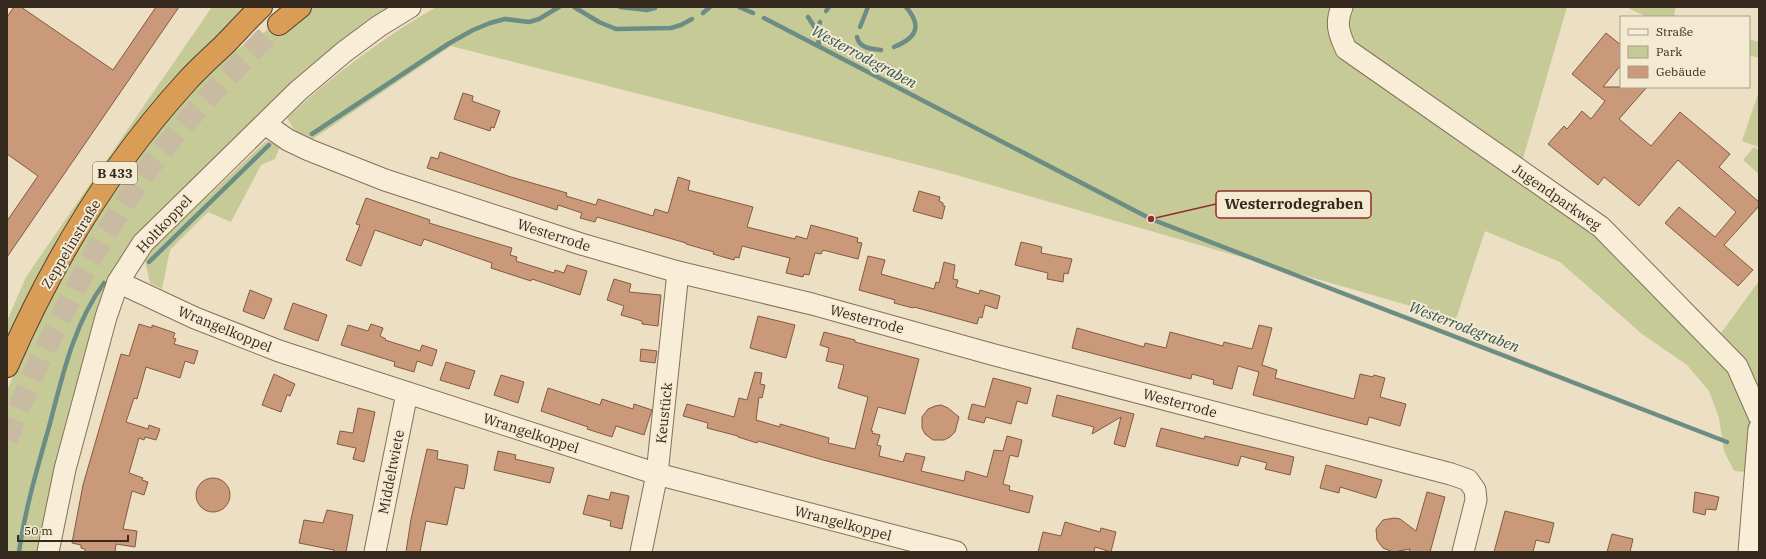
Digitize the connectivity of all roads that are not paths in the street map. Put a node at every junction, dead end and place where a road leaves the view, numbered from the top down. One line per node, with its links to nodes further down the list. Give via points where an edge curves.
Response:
1 (261, 7): 9 (highway, Zeppelinstraße / B 433, via 189,80 118,169 56,266)
2 (300, 7): 5 (highway)
3 (410, 7): 6 (street, Holtkoppel, via 344,52 298,91)
4 (1342, 7): 11 (street, Jugendparkweg, via 1337,23 1339,35 1346,49 1601,227 1737,366)
5 (279, 24)
6 (265, 124): 7 (street, Westerrode, via 288,140 309,150 385,180 581,244); 8 (street, Holtkoppel, via 143,243)
7 (678, 272): 13 (street, Keustück); 18 (street, Westerrode, via 812,304 1468,480 1475,490 1476,500)
8 (118, 282): 10 (street, Wrangelkoppel, via 230,333); 14 (street, Holtkoppel, via 64,469)
9 (7, 366)
10 (407, 393): 13 (street, Wrangelkoppel); 15 (street, Middeltwiete)
11 (1759, 416)
12 (1759, 429): 19 (street)
13 (658, 474): 16 (street, Keustück); 17 (street, Wrangelkoppel)
14 (48, 552)
15 (375, 552)
16 (640, 552)
17 (956, 552)
18 (1463, 552)
19 (1749, 552)

